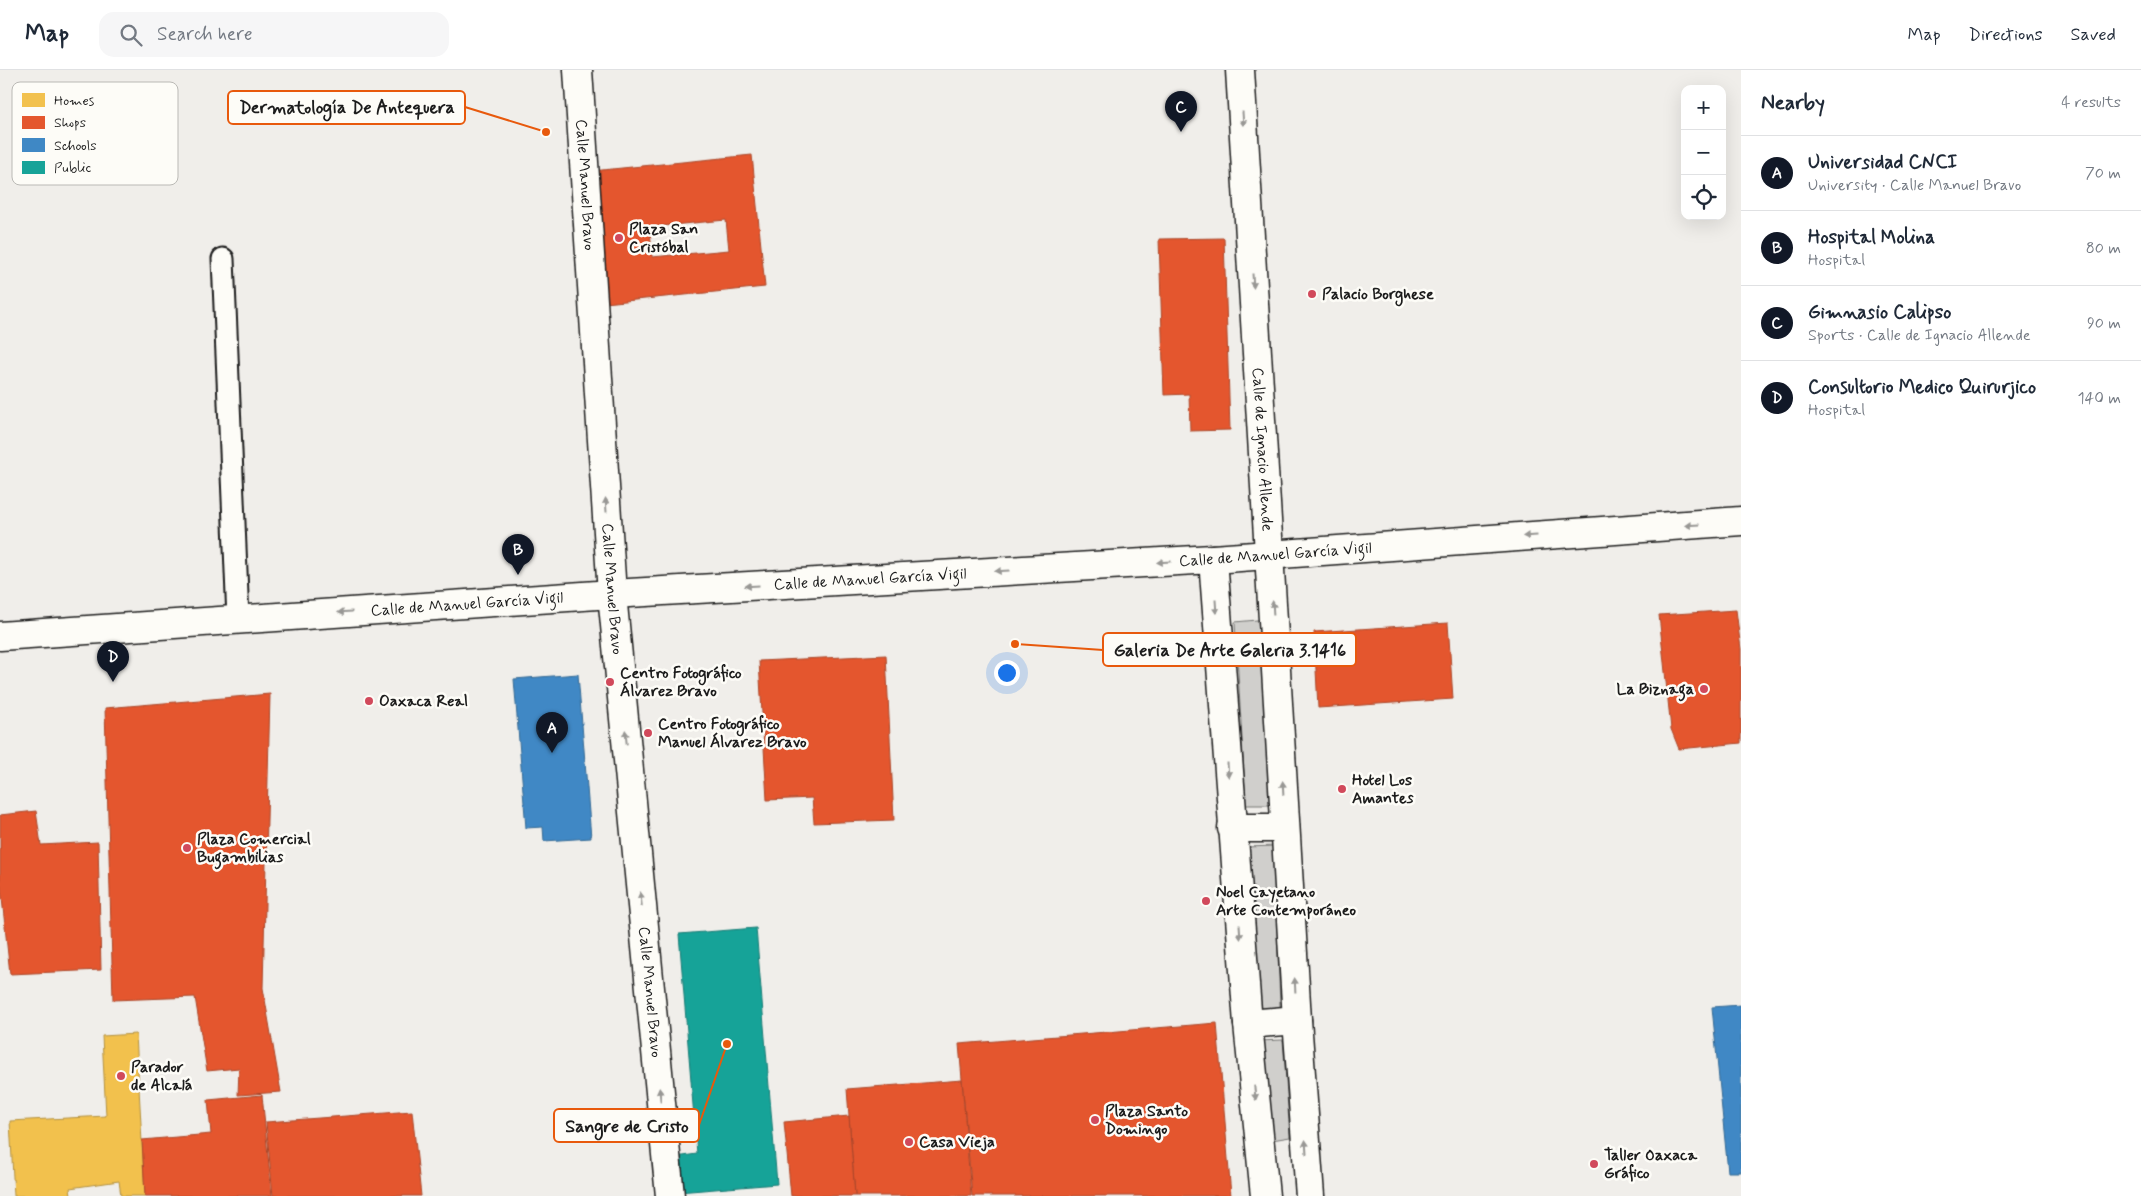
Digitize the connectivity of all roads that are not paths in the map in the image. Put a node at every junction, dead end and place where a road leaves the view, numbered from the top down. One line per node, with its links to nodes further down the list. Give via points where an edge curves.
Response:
1 (578, 70): 7 (street, Calle Manuel Bravo, one-way to 1)
2 (1240, 70): 5 (street, Calle de Ignacio Allende, one-way to 5)
3 (223, 259): 8 (lane)
4 (1741, 521): 5 (street, Calle de Manuel García Vigil, one-way to 5)
5 (1270, 554): 6 (street, Calle de Manuel García Vigil); 11 (street, Calle de Ignacio Allende, one-way to 5)
6 (1212, 559): 7 (street, Calle de Manuel García Vigil, one-way to 7); 10 (street, one-way to 10)
7 (612, 594): 8 (street, Calle de Manuel García Vigil, one-way to 8); 14 (street, Calle Manuel Bravo, one-way to 7)
8 (238, 619): 9 (street, Calle de Manuel García Vigil)
9 (0, 636)
10 (1232, 828): 11 (street); 13 (street, one-way to 13)
11 (1285, 828): 12 (street, Calle de Ignacio Allende, one-way to 11)
12 (1297, 1020): 13 (street); 16 (street, Calle de Ignacio Allende, one-way to 12)
13 (1248, 1024): 15 (street, one-way to 15)
14 (670, 1196)
15 (1265, 1196)
16 (1310, 1196)

